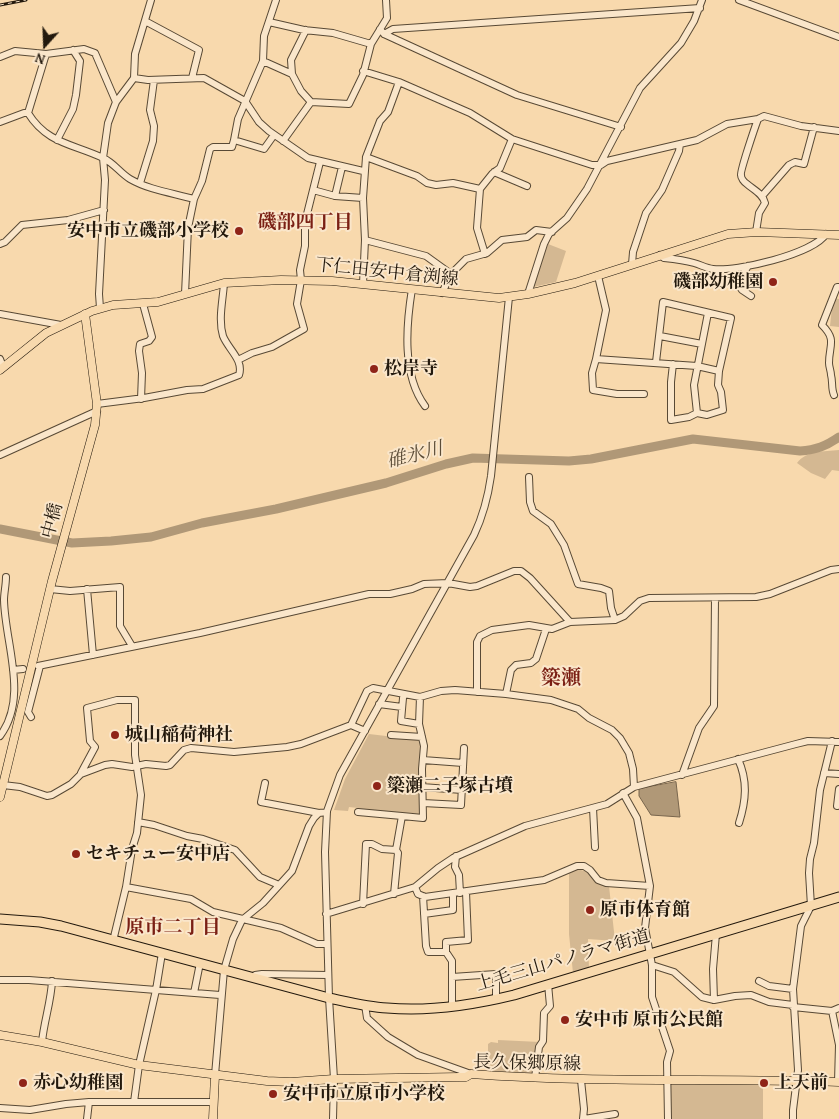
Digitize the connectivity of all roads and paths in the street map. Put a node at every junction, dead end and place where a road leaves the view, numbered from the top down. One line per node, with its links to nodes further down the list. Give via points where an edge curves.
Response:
1 (151, 0): 7 (street)
2 (276, 0): 8 (street)
3 (386, 0): 10 (street, via 387,18)
4 (702, 0): 6 (street)
5 (739, 0): 11 (street)
6 (700, 8): 10 (street); 29 (street, via 681,43 640,88)
7 (145, 21): 19 (street, via 135,54); 20 (street, via 200,50)
8 (268, 22): 9 (street); 16 (street)
9 (306, 30): 12 (street, via 333,33); 18 (street, via 291,60)
10 (382, 31): 12 (street); 29 (street, via 517,95)
11 (839, 37)
12 (371, 44): 17 (street)
13 (73, 50): 14 (street); 24 (street, via 95,53); 34 (street, via 80,61 76,95 73,109)
14 (46, 54): 15 (street, via 16,51); 26 (street)
15 (0, 57)
16 (263, 61): 18 (street); 23 (street)
17 (363, 71): 22 (street); 25 (street, via 349,104)
18 (292, 74): 25 (street)
19 (134, 78): 21 (street); 24 (street)
20 (192, 78): 21 (street); 23 (street, via 209,80)
21 (154, 80): 45 (street, via 150,110 153,141)
22 (399, 82): 33 (street, via 470,113); 39 (street)
23 (245, 101): 32 (street, via 259,122); 35 (street)
24 (116, 102): 38 (street, via 108,123)
25 (310, 102): 36 (street)
26 (28, 113): 28 (street); 34 (street, via 36,125)
27 (758, 119): 30 (street, via 764,116); 37 (street, via 727,124 697,140); 50 (street, via 740,168 745,183)
28 (0, 122)
29 (621, 127): 41 (street)
30 (814, 127): 31 (street); 50 (street, via 804,164 795,162 789,165)
31 (839, 130)
32 (274, 135): 35 (street, via 264,149); 36 (street)
33 (512, 139): 41 (street, via 592,165); 44 (street, via 500,168)
34 (57, 140): 38 (street)
35 (234, 140): 52 (street, via 232,146 210,149)
36 (282, 141): 40 (street)
37 (680, 144): 41 (street); 62 (street, via 662,190 646,213)
38 (103, 158): 45 (street); 53 (street)
39 (366, 158): 43 (street); 47 (street, via 417,176 427,183 453,183)
40 (320, 162): 42 (street); 48 (street)
41 (601, 165): 54 (street, via 567,218)
42 (342, 167): 43 (street); 49 (street)
43 (364, 172): 51 (street)
44 (494, 172): 46 (street); 47 (street)
45 (140, 183): 52 (street)
46 (527, 186)
47 (480, 189): 60 (street, via 477,228)
48 (313, 190): 49 (street); 66 (street, via 305,222)
49 (335, 196): 51 (street)
50 (762, 196): 55 (street, via 765,203 759,213)
51 (363, 198): 58 (street)
52 (194, 199): 72 (street, via 188,228)
53 (104, 210): 59 (street, via 68,220 22,225); 77 (street)
54 (552, 232): 60 (street, via 536,230 526,237 502,240); 73 (street, via 544,244)
55 (756, 232): 56 (main road, 下仁田安中倉渕線); 61 (main road, 下仁田安中倉渕線, via 728,234)
56 (826, 234): 57 (main road, 下仁田安中倉渕線); 63 (street, via 804,250)
57 (839, 235)
58 (365, 240): 64 (street, via 426,256); 68 (street)
59 (0, 244)
60 (484, 254): 64 (street, via 466,259)
61 (660, 255): 62 (main road, 下仁田安中倉渕線); 63 (street, via 713,269)
62 (632, 264): 65 (main road, 下仁田安中倉渕線)
63 (748, 266): 74 (street, via 737,283)
64 (451, 274): 71 (street)
65 (598, 276): 73 (main road, 下仁田安中倉渕線); 84 (street, via 606,310)
66 (301, 280): 67 (main road, 下仁田安中倉渕線); 68 (main road, 下仁田安中倉渕線); 85 (street, via 297,304 304,329 272,347)
67 (224, 283): 72 (main road, 下仁田安中倉渕線); 85 (street, via 221,323 224,337)
68 (363, 284): 70 (main road, 下仁田安中倉渕線)
69 (839, 287): 92 (street, via 822,325 832,341 829,364)
70 (412, 289): 71 (main road, 下仁田安中倉渕線); 94 (street, via 408,348 412,380)
71 (442, 293): 75 (main road, 下仁田安中倉渕線)
72 (185, 294): 76 (main road, 下仁田安中倉渕線)
73 (528, 294): 75 (main road, 下仁田安中倉渕線)
74 (751, 296)
75 (509, 297): 101 (street, via 488,498 474,535)
76 (143, 304): 77 (main road, 下仁田安中倉渕線); 93 (street, via 152,337 140,344)
77 (100, 308): 80 (main road, 下仁田安中倉渕線)
78 (708, 313): 82 (street, via 663,302); 83 (street); 90 (street, via 731,318)
79 (0, 314): 81 (street)
80 (85, 314): 81 (main road, 下仁田安中倉渕線); 95 (main road)
81 (61, 325): 88 (main road, 下仁田安中倉渕線)
82 (660, 336): 83 (street); 86 (street)
83 (702, 344): 89 (street)
84 (596, 359): 86 (street); 91 (street, via 592,390)
85 (238, 360): 93 (street, via 239,375 203,389)
86 (656, 362): 87 (street)
87 (673, 364): 89 (street); 96 (street, via 671,420)
88 (1, 366)
89 (697, 366): 90 (street); 96 (street, via 694,385)
90 (719, 371): 96 (street, via 722,410 707,415)
91 (644, 394)
92 (834, 395)
93 (141, 399): 95 (street)
94 (425, 406)
95 (97, 408): 97 (street); 102 (main road, 中橋, via 95,426)
96 (697, 413)
97 (0, 455)
98 (529, 477): 105 (street, via 533,511 550,524 564,545 578,584 609,591)
99 (839, 569): 104 (street, via 770,594)
100 (6, 577): 111 (street, via 4,600)
101 (448, 583): 106 (street, via 477,586 521,571); 108 (street, via 424,584 390,594 341,599); 112 (street)
102 (51, 585): 103 (street, via 70,591); 133 (main road)
103 (87, 590): 108 (street, via 120,586 120,626); 109 (street)
104 (715, 598): 105 (street, via 649,598); 136 (street, via 714,706 699,728)
105 (615, 620): 106 (street)
106 (570, 622): 107 (street)
107 (546, 629): 113 (street, via 529,625 492,630 480,636 477,642); 114 (street, via 536,659 516,665 512,670)
108 (132, 646): 109 (street)
109 (93, 655): 119 (street, via 39,666 28,712)
110 (23, 669): 111 (street)
111 (13, 670): 119 (street)
112 (387, 690): 115 (street); 117 (street); 121 (street, via 373,688 367,691)
113 (477, 692): 114 (street); 115 (street, via 441,691)
114 (506, 694): 140 (street, via 551,700 578,709 612,730 629,753)
115 (420, 697): 120 (street)
116 (403, 698): 118 (street)
117 (379, 704): 118 (street); 122 (street)
118 (402, 707): 120 (street, via 401,721)
119 (22, 714): 124 (street, via 8,722)
120 (419, 724): 125 (street)
121 (351, 725): 122 (street); 131 (street, via 288,747 234,752 190,748 170,765)
122 (364, 731): 148 (street, via 340,775)
123 (391, 735): 125 (street)
124 (0, 736)
125 (422, 737): 129 (street)
126 (835, 741): 128 (street, via 808,741); 132 (street)
127 (464, 748): 130 (street)
128 (738, 759): 136 (street); 153 (street, via 744,774 744,807)
129 (423, 760): 130 (street); 139 (street)
130 (463, 763): 142 (street)
131 (136, 766): 134 (street, via 112,764); 134 (street, via 135,700 117,700 87,708 90,741 94,747); 152 (street, via 141,795)
132 (824, 773): 135 (street); 166 (street, via 809,873)
133 (3, 774): 138 (main road)
134 (81, 774): 138 (street, via 52,796)
135 (839, 774)
136 (682, 775): 140 (street)
137 (265, 783): 150 (street, via 262,802)
138 (3, 785): 144 (main road)
139 (422, 787): 142 (street); 145 (street)
140 (634, 787): 143 (street)
141 (839, 789): 146 (street)
142 (462, 790): 145 (street, via 461,805)
143 (624, 793): 147 (street); 158 (street, via 637,818)
144 (0, 796)
145 (423, 803): 151 (street, via 423,818)
146 (837, 806)
147 (593, 808): 154 (street); 156 (street, via 524,826)
148 (327, 812): 150 (street); 167 (street, via 324,852)
149 (358, 812): 151 (street)
150 (319, 813): 157 (street, via 309,826 292,871)
151 (402, 816): 155 (street)
152 (138, 822): 157 (street, via 235,850 260,876); 159 (street)
153 (739, 823)
154 (595, 847)
155 (396, 850): 162 (street); 165 (street, via 366,844)
156 (456, 856): 160 (street); 161 (street)
157 (279, 885): 170 (street)
158 (650, 886): 161 (street, via 606,884 584,866 577,866 544,880); 176 (street, via 645,928)
159 (126, 887): 170 (street, via 191,899 213,912); 172 (street)
160 (415, 887): 162 (street); 163 (street)
161 (459, 892): 163 (street); 168 (street, via 453,910); 174 (street, via 468,940 446,942)
162 (394, 894): 165 (street)
163 (423, 896): 168 (street)
164 (839, 897): 166 (highway, 上毛三山パノラマ街道)
165 (363, 904): 167 (street)
166 (811, 906): 171 (highway, 上毛三山パノラマ街道); 187 (street, via 801,926)
167 (326, 914): 173 (street)
168 (424, 914): 174 (street, via 428,952)
169 (0, 919): 172 (highway, 上毛三山パノラマ街道, via 40,922)
170 (242, 920): 173 (street, via 281,928 317,944); 179 (street)
171 (716, 934): 176 (highway, 上毛三山パノラマ街道); 193 (street)
172 (113, 940): 175 (highway, 上毛三山パノラマ街道)
173 (327, 944): 180 (street)
174 (446, 952): 181 (street, via 452,961)
175 (162, 953): 177 (highway, 上毛三山パノラマ街道); 188 (street)
176 (649, 954): 178 (street); 186 (highway, 上毛三山パノラマ街道)
177 (200, 963): 179 (highway, 上毛三山パノラマ街道); 189 (street)
178 (652, 966): 193 (street, via 674,972 702,997); 206 (street, via 652,997 670,1051)
179 (224, 970): 182 (highway, 上毛三山パノラマ街道); 190 (street)
180 (328, 975): 182 (street, via 262,974 255,975); 191 (street)
181 (452, 977): 192 (street, via 496,974); 195 (street)
182 (255, 978): 191 (highway, 上毛三山パノラマ街道)
183 (0, 980): 185 (street)
184 (760, 981): 187 (street, via 769,986)
185 (52, 982): 188 (street); 200 (street)
186 (548, 984): 192 (highway, 上毛三山パノラマ街道); 204 (street, via 550,1006 544,1013 543,1041)
187 (793, 989): 196 (street)
188 (156, 990): 189 (street); 201 (street)
189 (194, 993): 190 (street)
190 (220, 996): 203 (street)
191 (329, 998): 194 (highway, 上毛三山パノラマ街道); 205 (street)
192 (496, 999): 195 (highway, 上毛三山パノラマ街道)
193 (714, 1000): 196 (street, via 751,995)
194 (365, 1005): 195 (highway, 上毛三山パノラマ街道, via 402,1009); 202 (street, via 367,1018 388,1037 418,1055)
195 (452, 1006)
196 (793, 1006): 198 (street); 208 (street)
197 (839, 1008): 198 (street)
198 (832, 1011): 209 (street, via 839,1046)
199 (0, 1035): 200 (main road, 長久保郷原線)
200 (42, 1042): 201 (main road, 長久保郷原線)
201 (139, 1065): 203 (main road, 長久保郷原線); 211 (street)
202 (471, 1074): 204 (main road, 長久保郷原線); 205 (main road, 長久保郷原線, via 460,1078)
203 (215, 1075): 205 (main road, 長久保郷原線, via 291,1082); 212 (main road)
204 (535, 1078): 207 (main road, 長久保郷原線)
205 (334, 1079): 217 (street)
206 (668, 1079): 207 (main road, 長久保郷原線); 208 (main road, 長久保郷原線); 219 (street)
207 (581, 1080): 218 (street)
208 (798, 1080): 209 (main road, 長久保郷原線); 220 (street)
209 (838, 1082)
210 (89, 1102): 211 (street); 213 (street, via 30,1110); 215 (street)
211 (134, 1102): 212 (street)
212 (214, 1102): 216 (main road)
213 (0, 1108)
214 (615, 1114): 218 (street)
215 (87, 1119)
216 (213, 1119)
217 (333, 1119)
218 (583, 1119)
219 (668, 1119)
220 (793, 1119)

